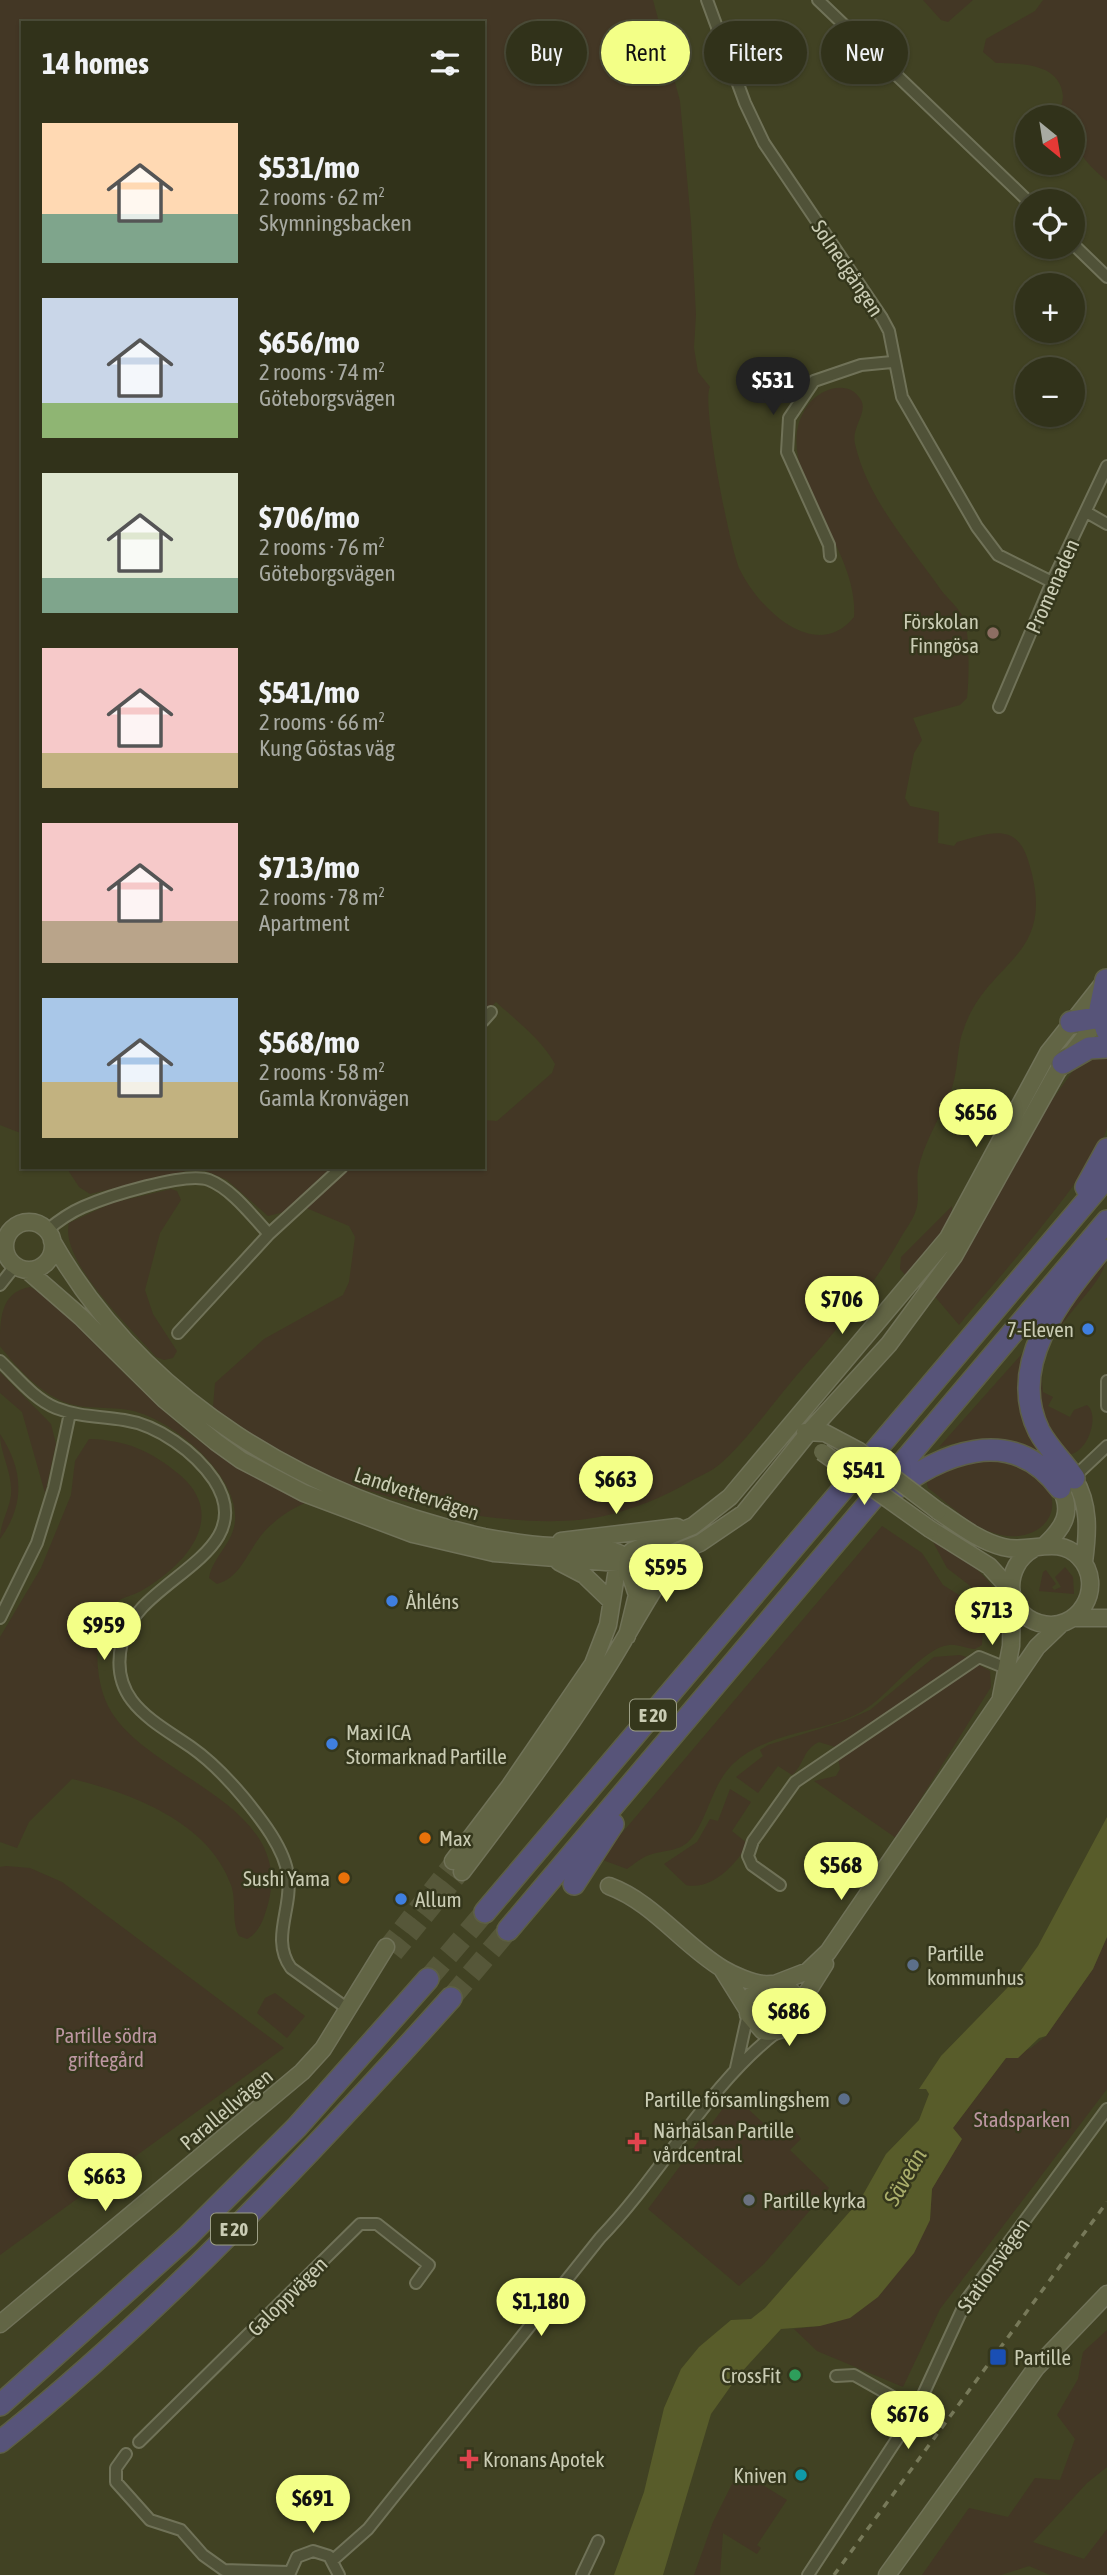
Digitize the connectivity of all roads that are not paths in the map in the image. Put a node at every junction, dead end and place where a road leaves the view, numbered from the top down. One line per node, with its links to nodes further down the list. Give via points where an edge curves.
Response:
1 (707, 0): 6 (street, Solnedgången, via 754,124 882,318)
2 (818, 0): 3 (street)
3 (1015, 189)
4 (1085, 256): 5 (street)
5 (1107, 277)
6 (892, 362): 10 (street, via 861,365 814,381 789,418 787,452 830,545); 11 (street, Solnedgången, via 906,405 989,544 1008,561)
7 (1107, 466): 8 (street, Promenaden)
8 (1086, 512): 9 (street); 11 (street, Promenaden)
9 (1107, 524)
10 (830, 556)
11 (1052, 582): 12 (street, Promenaden)
12 (999, 707)
13 (1107, 979): 16 (street); 16 (highway, via 1101,994)
14 (491, 1012): 15 (street)
15 (485, 1019)
16 (1100, 1025): 17 (highway, via 1089,1048); 32 (street, via 1048,1053 948,1238)
17 (1063, 1063): 34 (street, via 954,1255)
18 (1107, 1149): 25 (highway)
19 (340, 1169): 23 (street)
20 (1107, 1177): 25 (highway, E 20)
21 (1107, 1221): 44 (highway, E 20)
22 (6, 1224): 24 (street, via 30,1223); 27 (street, via 5,1248)
23 (269, 1234): 24 (street, via 210,1180 191,1177 99,1201 73,1212); 29 (street)
24 (49, 1236): 27 (street, via 51,1253 45,1264); 46 (street, Landvettervägen, via 83,1294 196,1406 250,1446 341,1490 419,1520)
25 (1057, 1236): 63 (highway, E 20)
26 (1107, 1241): 41 (highway, via 1045,1325 1029,1374 1031,1410)
27 (21, 1268): 28 (street); 46 (street, Landvettervägen, via 81,1317 165,1400 241,1460 304,1493 413,1534 494,1553)
28 (0, 1285)
29 (178, 1333)
30 (0, 1361): 35 (street, via 42,1400)
31 (1107, 1381): 33 (street)
32 (811, 1401): 36 (street); 37 (street, via 806,1419)
33 (1107, 1406)
34 (832, 1411): 37 (street); 38 (street)
35 (70, 1413): 54 (street, via 37,1543); 72 (street, via 126,1420 158,1431 196,1460 220,1490 225,1512 217,1539 198,1562 146,1600 135,1614 122,1643 122,1678 146,1719 209,1761 257,1815 288,1872 281,1946 284,1959)
36 (785, 1432): 37 (street); 43 (street, via 730,1497)
37 (809, 1432): 38 (street); 40 (street); 42 (street)
38 (837, 1433): 45 (street, bridge, via 938,1511 990,1542 1006,1548)
39 (1107, 1446): 41 (street)
40 (822, 1452): 42 (street, via 808,1454); 51 (street, bridge, via 989,1566)
41 (1067, 1483): 44 (highway, via 1023,1457 993,1450 966,1452 918,1472 863,1513); 45 (street, via 1066,1516 1058,1534); 49 (street, via 1085,1499)
42 (769, 1485): 47 (street, Landvettervägen, via 732,1523)
43 (693, 1526): 46 (street, Landvettervägen, via 567,1537); 48 (street)
44 (841, 1536): 59 (highway, E 20)
45 (1039, 1547): 49 (street, via 1067,1548); 51 (street, via 1014,1568)
46 (550, 1552): 48 (street, Landvettervägen); 53 (street)
47 (678, 1553): 48 (street, Landvettervägen); 57 (street)
48 (623, 1561): 53 (street); 57 (street, via 637,1595)
49 (1084, 1562): 50 (street)
50 (1091, 1583): 52 (street); 56 (street, via 1087,1602)
51 (1011, 1593): 56 (street, via 1033,1622); 58 (street)
52 (1107, 1595)
53 (611, 1601): 57 (street, via 602,1644 580,1686 458,1866 550,1756)
54 (0, 1618)
55 (1107, 1618): 56 (street)
56 (1068, 1621): 58 (street)
57 (627, 1636)
58 (1013, 1671): 61 (street, via 979,1657 794,1782 752,1841 748,1856 752,1865); 66 (street, via 1002,1697)
59 (651, 1761): 60 (highway, via 640,1786); 64 (highway, E 20)
60 (574, 1884)
61 (780, 1885)
62 (609, 1886): 67 (street, via 638,1902)
63 (485, 1912)
64 (508, 1930)
65 (391, 1950): 72 (street, Parallellvägen)
66 (828, 1952): 69 (street, via 808,1971); 71 (street)
67 (722, 1969): 69 (street); 73 (street)
68 (428, 1979): 81 (highway, E 20, via 297,2127 187,2237)
69 (770, 1983): 71 (street, via 793,1993); 73 (street, via 753,1991)
70 (451, 1998): 83 (highway, E 20, via 355,2105 229,2233)
71 (797, 2007): 74 (street, via 793,2021)
72 (348, 2009): 79 (street, Parallellvägen, via 323,2049 278,2095)
73 (748, 2012): 74 (street, via 763,2031); 75 (street)
74 (777, 2032): 75 (street)
75 (736, 2071): 87 (street, via 368,2529)
76 (1107, 2109): 82 (street, Stationsvägen, via 967,2299)
77 (416, 2283): 84 (street, Galoppvägen, via 429,2265 376,2224 360,2224)
78 (1107, 2294): 92 (street, via 1036,2368)
79 (0, 2324)
80 (836, 2376): 82 (street, via 854,2375)
81 (0, 2405)
82 (916, 2410): 91 (street, Stationsvägen)
83 (0, 2442)
84 (139, 2442)
85 (127, 2454): 88 (street, via 116,2468 116,2482 150,2520 181,2530 224,2570)
86 (598, 2540): 90 (street)
87 (333, 2560): 88 (street, via 321,2552 304,2552); 89 (street)
88 (289, 2573)
89 (339, 2575)
90 (582, 2575)
91 (808, 2575)
92 (887, 2575)

